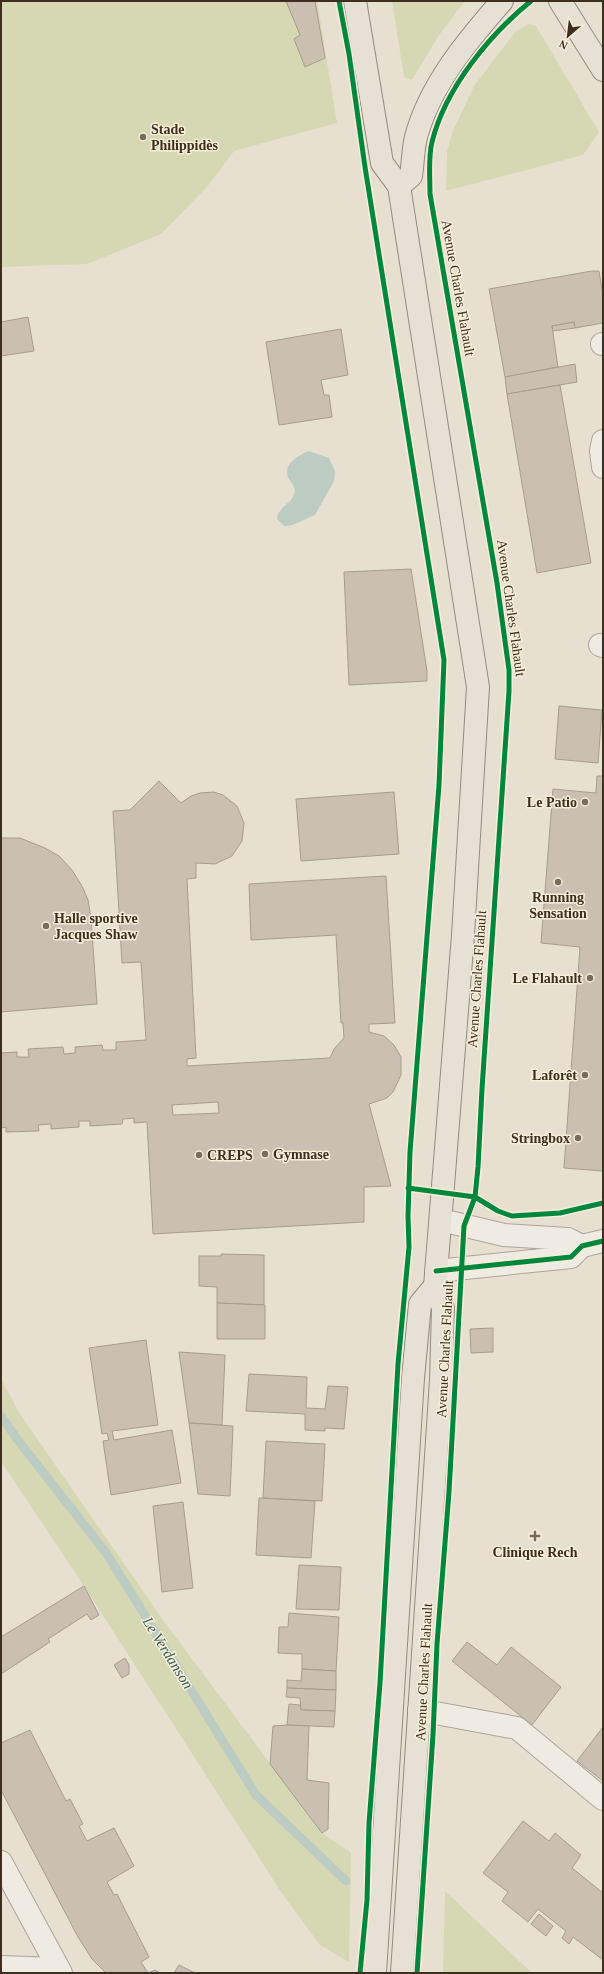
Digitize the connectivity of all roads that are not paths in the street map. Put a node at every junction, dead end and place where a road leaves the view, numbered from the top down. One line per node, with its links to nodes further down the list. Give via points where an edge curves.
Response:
1 (355, 1): 5 (main road, Avenue Charles Flahault, via 382,163)
2 (502, 1): 5 (main road, via 477,30 436,87 416,138 411,176)
3 (560, 1): 4 (main road)
4 (603, 70)
5 (399, 186): 8 (main road, Avenue Charles Flahault, via 478,687 465,912)
6 (603, 441): 7 (street)
7 (603, 467)
8 (441, 1220): 10 (street, via 504,1235 568,1239); 11 (main road, Avenue Charles Flahault)
9 (603, 1241): 10 (street)
10 (582, 1246): 11 (street, via 571,1257)
11 (436, 1278): 12 (main road, Avenue Charles Flahault, via 443,1308 441,1373); 17 (main road, Avenue Charles Flahault, via 420,1304 413,1378)
12 (419, 1710): 13 (street, via 517,1728); 18 (main road, Avenue Charles Flahault)
13 (603, 1799)
14 (1, 1862): 16 (street)
15 (1, 1967): 16 (street)
16 (60, 1971)
17 (375, 1973)
18 (402, 1973)

